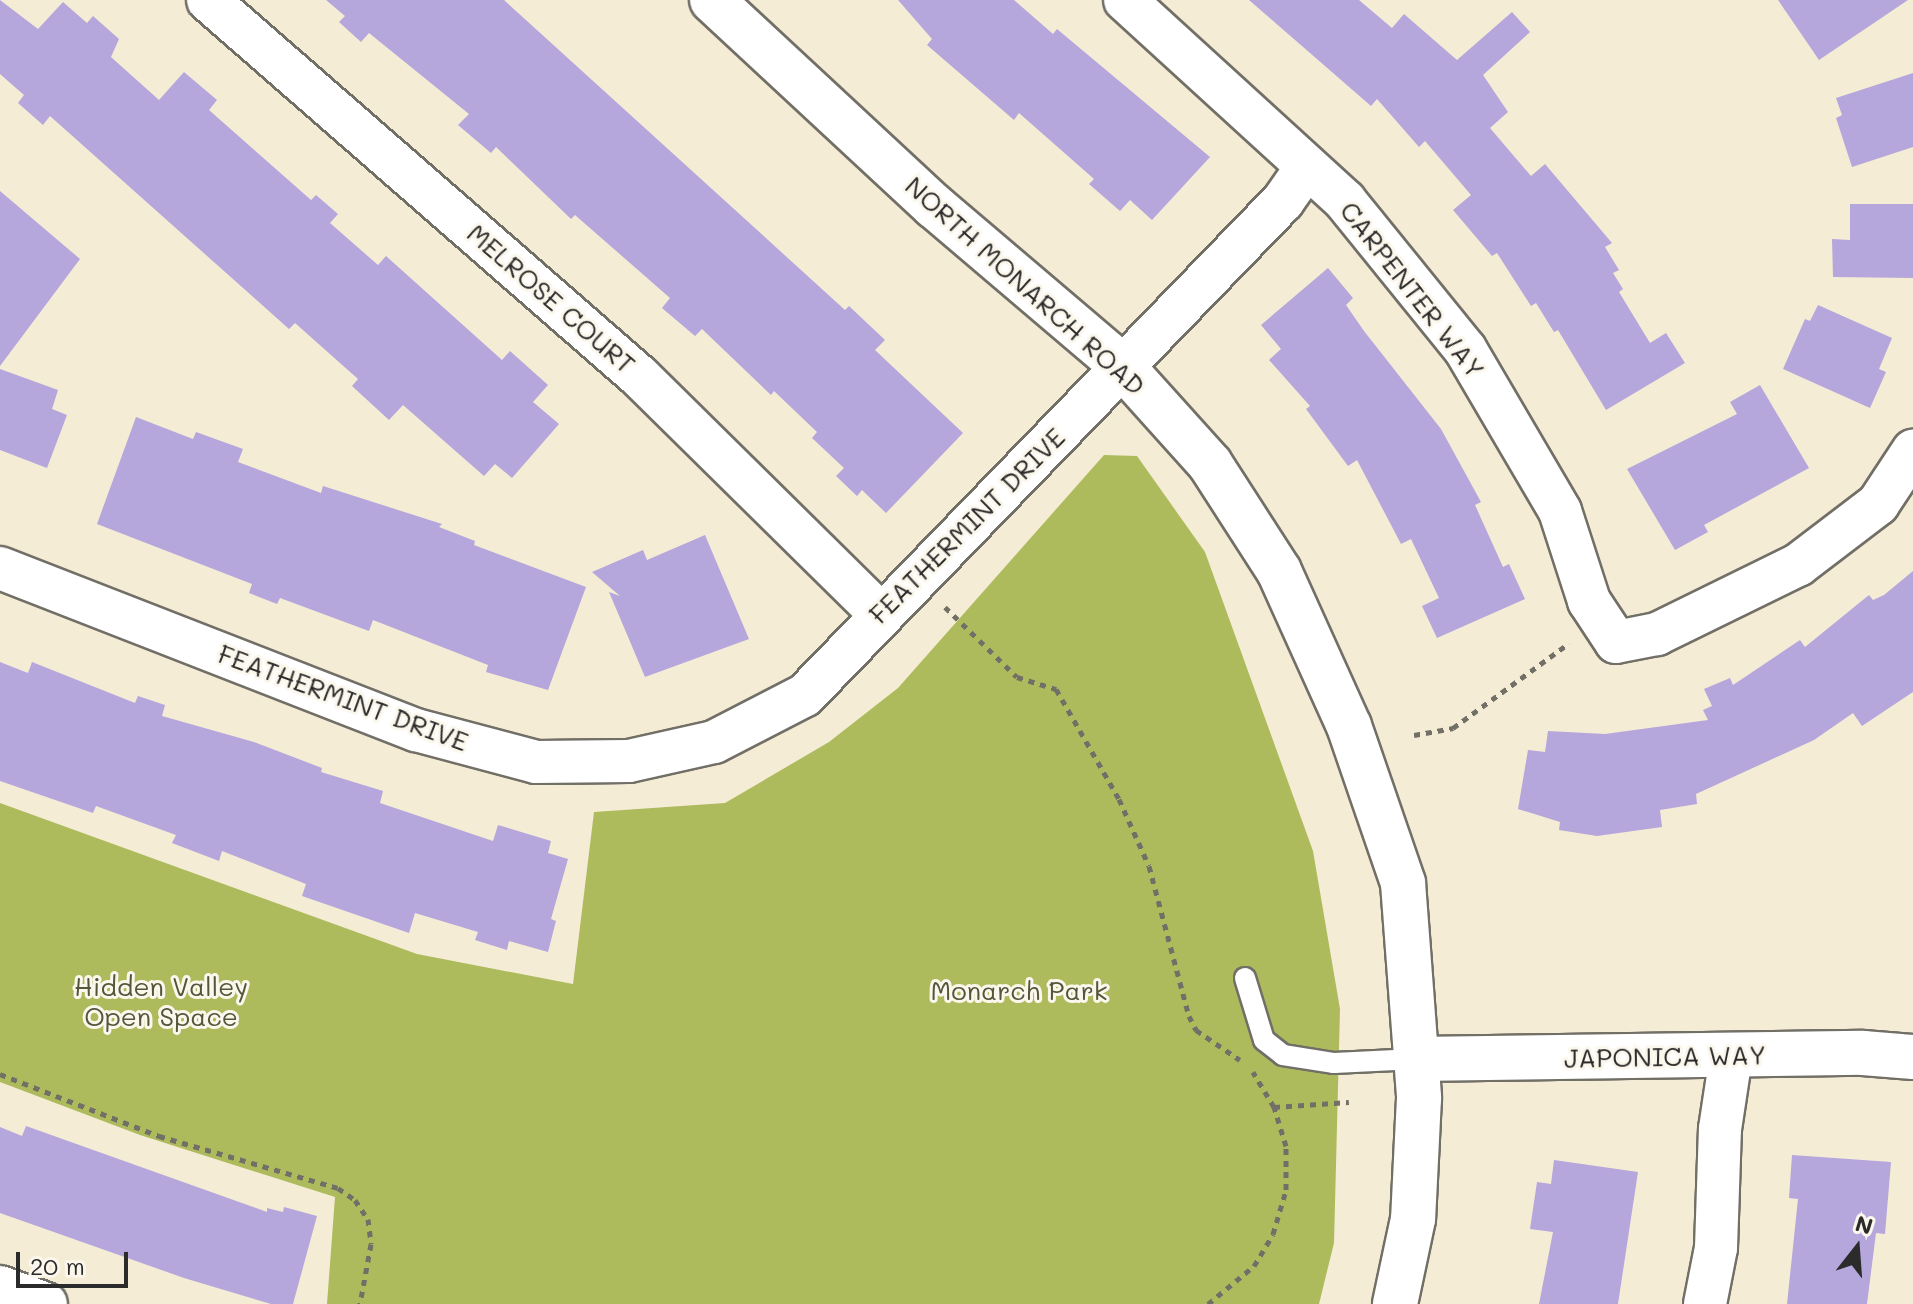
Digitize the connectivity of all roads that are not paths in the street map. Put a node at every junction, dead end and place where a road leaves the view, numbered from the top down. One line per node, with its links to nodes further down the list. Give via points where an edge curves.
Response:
1 (208, 0): 8 (street, MELROSE COURT, via 640,377)
2 (712, 0): 5 (street, NORTH MONARCH ROAD, via 934,206)
3 (1125, 0): 4 (street, CARPENTER WAY)
4 (1305, 170): 5 (street, FEATHERMINT DRIVE, via 1283,201); 6 (street, CARPENTER WAY, via 1345,201 1465,349 1560,511 1589,601 1609,631 1657,634 1798,565 1878,504)
5 (1121, 365): 8 (street, FEATHERMINT DRIVE); 12 (street, NORTH MONARCH ROAD, via 1210,464 1279,571 1349,726 1403,883)
6 (1913, 451)
7 (0, 568): 8 (street, FEATHERMINT DRIVE, via 416,730 536,762 629,761 714,742 805,695)
8 (880, 614)
9 (1245, 978): 12 (lane, via 1264,1040 1283,1055 1319,1063)
10 (1731, 1056): 11 (street, JAPONICA WAY); 12 (street, JAPONICA WAY); 16 (street, via 1720,1129 1716,1248)
11 (1913, 1057)
12 (1416, 1059): 15 (street, NORTH MONARCH ROAD, via 1413,1219)
13 (0, 1287): 14 (street)
14 (46, 1304)
15 (1395, 1304)
16 (1705, 1304)

